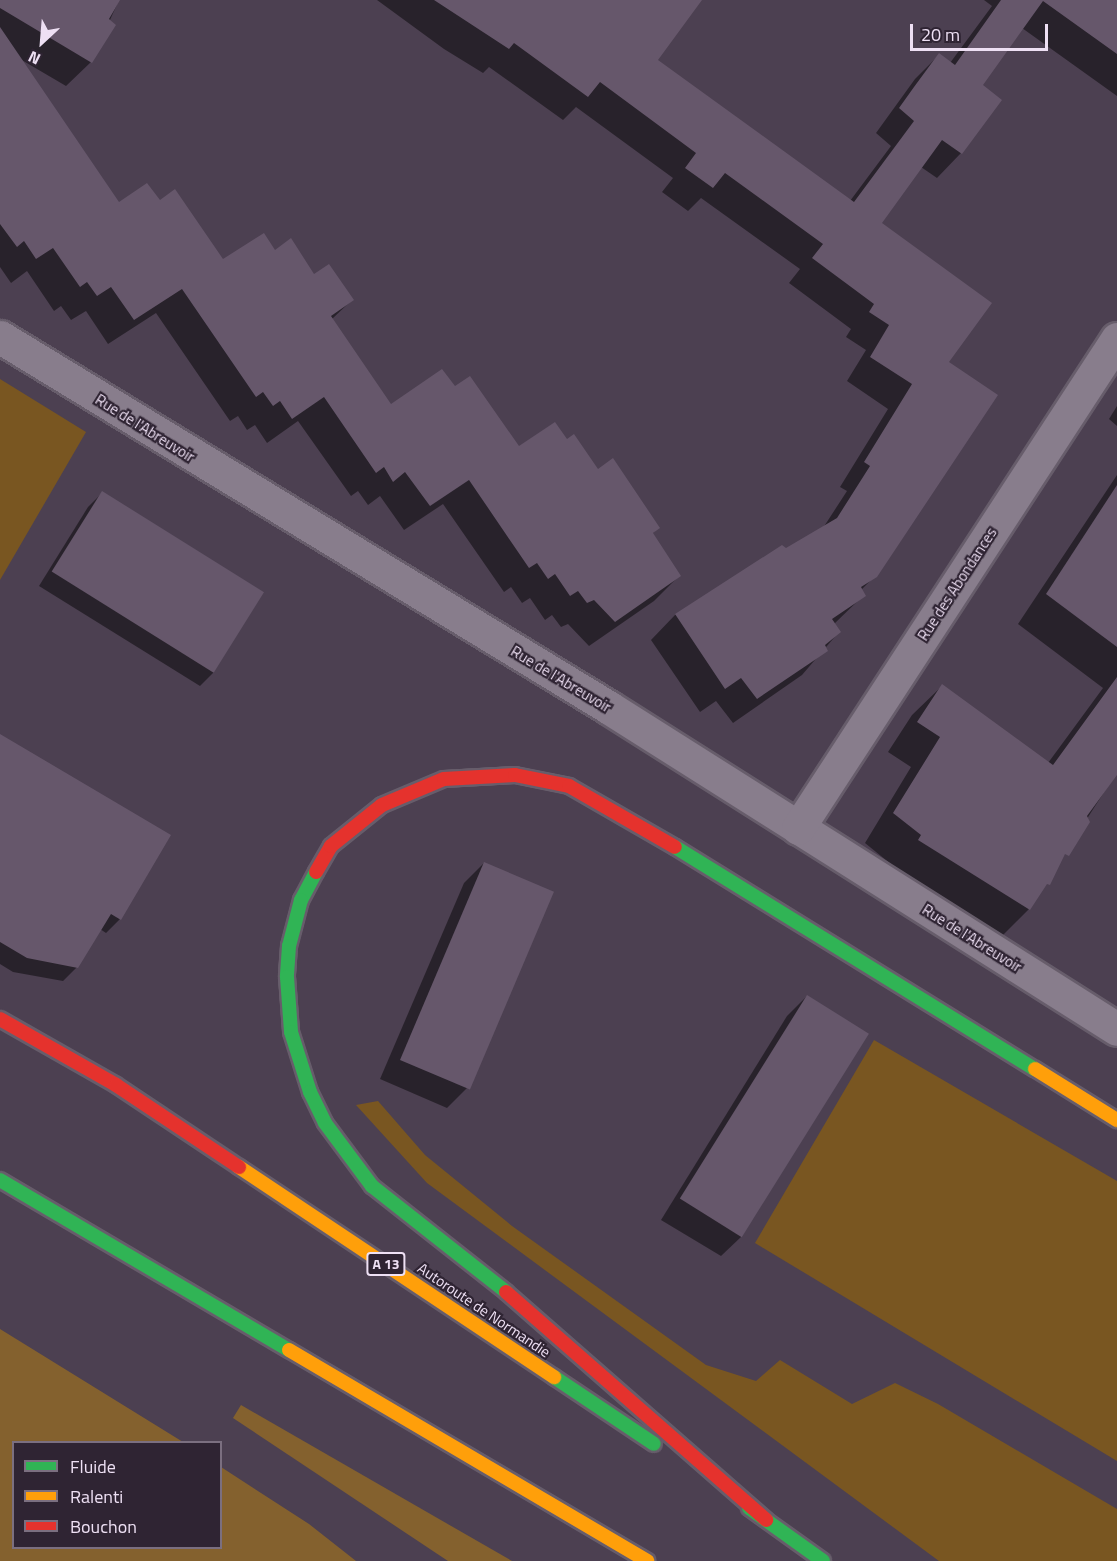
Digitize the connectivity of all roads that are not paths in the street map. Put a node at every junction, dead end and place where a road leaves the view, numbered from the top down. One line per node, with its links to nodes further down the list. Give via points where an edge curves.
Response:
1 (0, 337): 3 (street, Rue de l'Abreuvoir, via 608,707)
2 (1117, 339): 3 (street, Rue des Abondances)
3 (798, 828): 5 (street, Rue de l'Abreuvoir)
4 (0, 1018): 8 (highway, Autoroute de Normandie / A 13, via 116,1085)
5 (1117, 1029)
6 (1117, 1120): 8 (highway, via 606,804 569,786 515,775 444,779 382,805 331,846 301,900 286,977 291,1032 310,1092 325,1122 372,1186 517,1301)
7 (0, 1180): 9 (highway)
8 (766, 1520): 10 (highway, Autoroute de Normandie / A 13)
9 (647, 1561)
10 (823, 1561)

